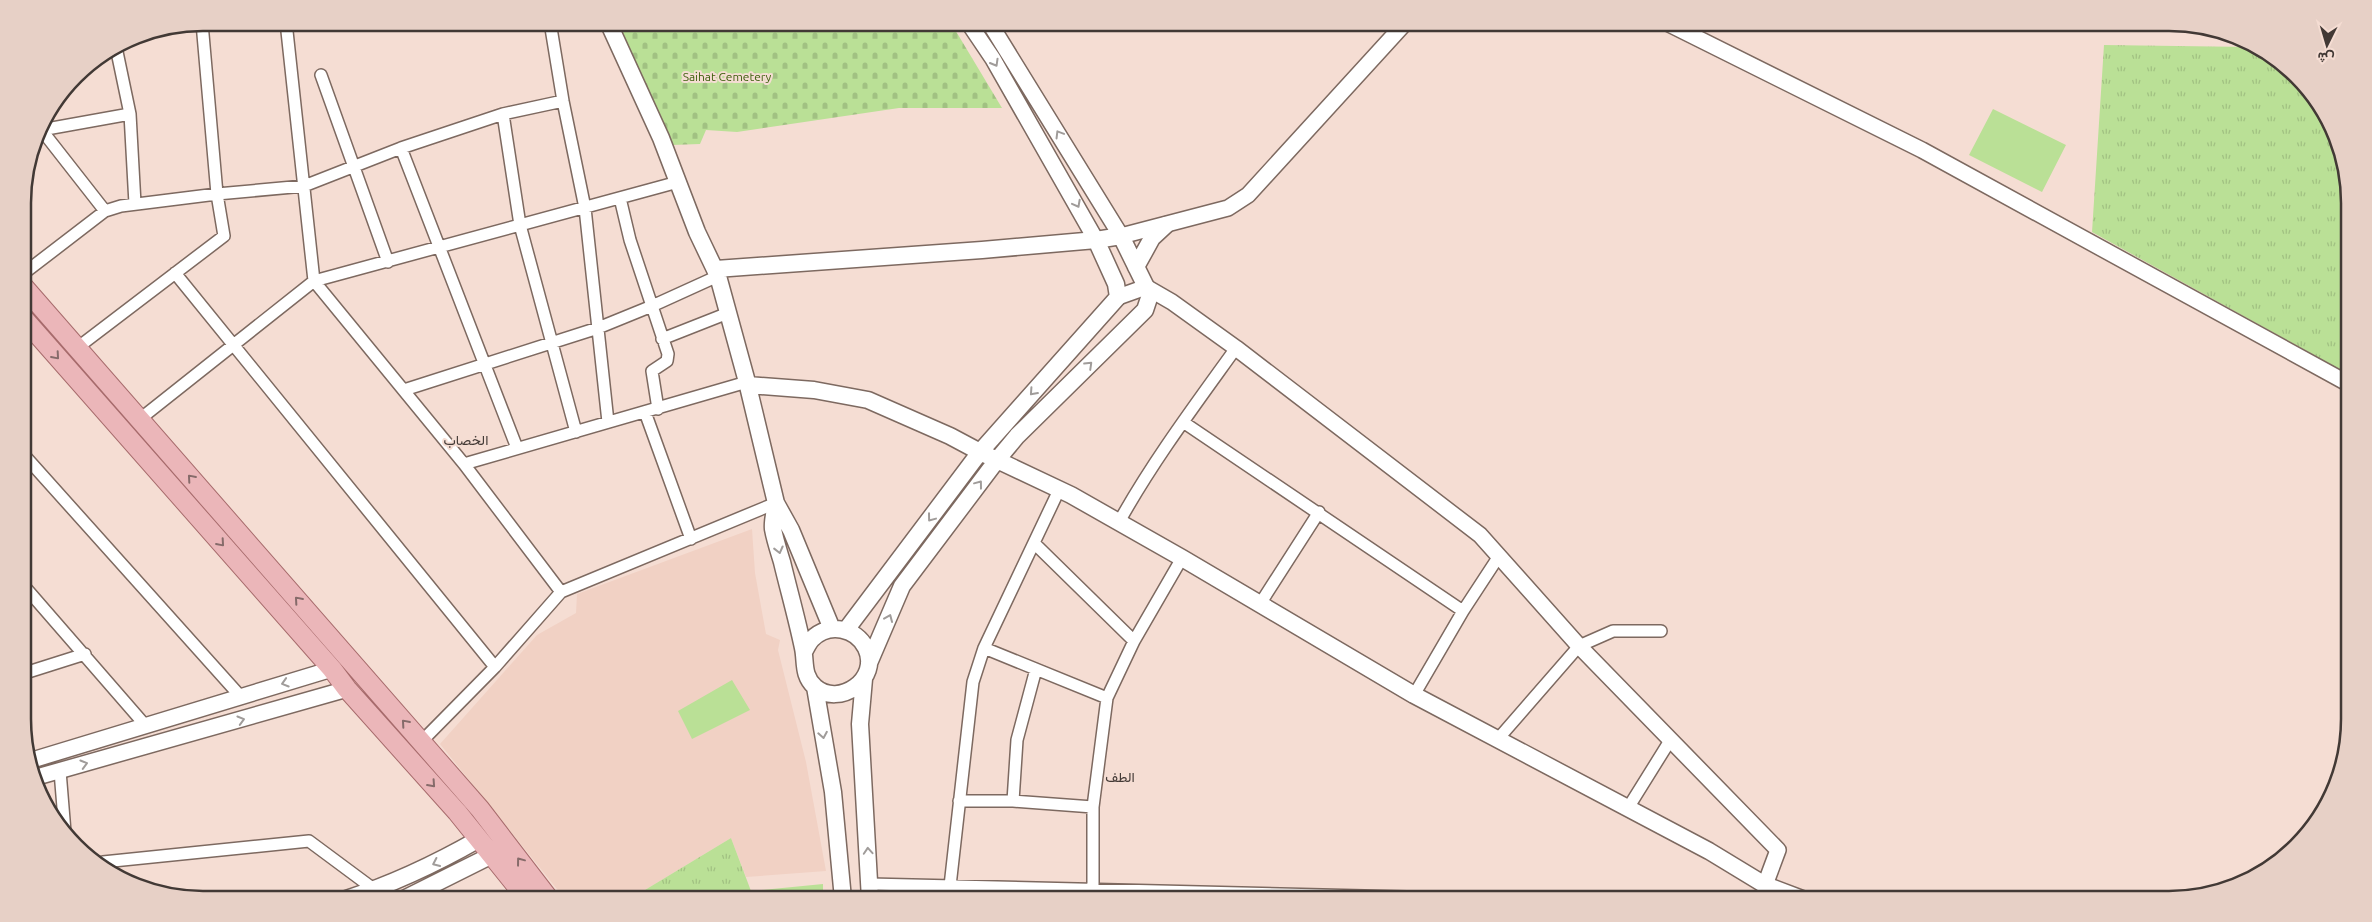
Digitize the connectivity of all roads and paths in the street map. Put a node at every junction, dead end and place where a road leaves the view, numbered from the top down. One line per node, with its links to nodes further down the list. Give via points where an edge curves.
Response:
1 (1397, 31): 26 (street, via 1248,195 1228,208)
2 (1683, 31): 49 (street, via 1922,150)
3 (203, 32): 20 (street)
4 (287, 32): 19 (street)
5 (552, 32): 11 (street)
6 (612, 32): 18 (main road)
7 (974, 32): 28 (street, one-way to 28)
8 (995, 32): 27 (street, one-way to 8)
9 (117, 55): 12 (street)
10 (321, 75): 17 (street)
11 (563, 101): 13 (street); 23 (street)
12 (130, 114): 14 (street); 22 (street)
13 (503, 114): 16 (street); 25 (street)
14 (49, 128)
15 (45, 135): 24 (street)
16 (402, 148): 17 (street); 29 (street)
17 (354, 167): 19 (street); 30 (street)
18 (678, 182): 21 (street); 34 (main road)
19 (304, 186): 20 (street); 35 (street)
20 (217, 194): 22 (street); 33 (street, via 224,236)
21 (620, 198): 23 (street); 39 (street)
22 (136, 204): 24 (street)
23 (585, 208): 25 (street); 42 (street)
24 (105, 211): 31 (street)
25 (520, 225): 29 (street); 44 (street)
26 (1166, 225): 27 (street); 32 (main road, via 1152,238)
27 (1121, 236): 28 (main road); 32 (main road)
28 (1096, 240): 34 (main road); 38 (main road, via 1116,284)
29 (440, 246): 30 (street); 48 (street)
30 (388, 262): 35 (street)
31 (32, 267)
32 (1136, 267): 36 (main road)
33 (175, 273): 45 (street); 46 (street)
34 (717, 273): 39 (street); 40 (main road)
35 (314, 281): 45 (street); 51 (street)
36 (1146, 287): 38 (street); 47 (street); 60 (main road, one-way to 36, via 1016,436 1146,310 1150,295)
37 (32, 296): 46 (main road)
38 (1118, 297): 59 (main road, one-way to 59)
39 (652, 306): 42 (street); 43 (street)
40 (728, 313): 43 (street); 50 (main road)
41 (32, 328): 84 (main road, one-way to 84)
42 (598, 328): 44 (street); 55 (street)
43 (662, 339): 52 (street, via 668,358 651,374)
44 (552, 343): 48 (street); 57 (street)
45 (233, 344): 54 (street); 83 (street)
46 (77, 348): 54 (main road)
47 (1236, 348): 56 (street); 69 (street, via 1480,535)
48 (487, 364): 51 (street); 58 (street)
49 (2341, 380)
50 (748, 383): 52 (street); 59 (main road, via 868,400); 64 (main road)
51 (404, 390): 62 (street)
52 (658, 409): 53 (street)
53 (645, 412): 55 (street); 67 (street)
54 (140, 419): 96 (main road, one-way to 54)
55 (608, 422): 57 (street)
56 (1183, 422): 65 (street); 66 (street)
57 (576, 432): 58 (street)
58 (518, 448): 62 (street)
59 (980, 452): 60 (main road); 75 (main road, one-way to 75)
60 (997, 460): 63 (main road); 82 (main road, one-way to 60, via 902,586)
61 (31, 463): 91 (street)
62 (464, 464): 71 (street)
63 (1059, 490): 66 (main road); 68 (street)
64 (776, 502): 67 (street); 75 (main road); 80 (main road, one-way to 80, via 773,528)
65 (1319, 512): 73 (street); 74 (street)
66 (1119, 522): 70 (main road)
67 (691, 538): 71 (street)
68 (1034, 543): 77 (street); 79 (street)
69 (1499, 556): 74 (street); 78 (street)
70 (1182, 558): 73 (main road); 77 (street)
71 (561, 592): 83 (street)
72 (31, 594): 81 (street)
73 (1260, 604): 90 (main road)
74 (1463, 611): 90 (street)
75 (839, 629): 80 (main road, via 812,639); 82 (main road, via 860,638 867,650)
76 (1661, 631): 78 (street, via 1613,632)
77 (1134, 641): 92 (street)
78 (1579, 646): 94 (street); 95 (street)
79 (984, 648): 85 (street); 100 (street, via 972,689)
80 (804, 652): 88 (main road, via 804,669)
81 (85, 654): 86 (street); 93 (street)
82 (869, 663): 87 (main road)
83 (495, 667): 96 (street)
84 (332, 669): 89 (main road); 91 (street, one-way to 91)
85 (1036, 669): 92 (street); 101 (street, via 1017,740)
86 (31, 671)
87 (864, 679): 88 (main road, via 847,692 831,694); 117 (main road, one-way to 87, via 860,724)
88 (815, 687): 116 (main road, one-way to 116, via 833,792)
89 (347, 690): 98 (street, one-way to 89); 105 (main road, one-way to 105)
90 (1414, 695): 94 (main road)
91 (241, 697): 93 (street)
92 (1107, 698): 102 (street)
93 (145, 725): 97 (street)
94 (1498, 739): 103 (main road)
95 (1671, 739): 103 (street); 108 (street, via 1778,850)
96 (421, 742): 115 (main road, one-way to 96, via 480,808)
97 (37, 759)
98 (60, 771): 99 (street); 104 (street)
99 (41, 776)
100 (959, 801): 101 (street); 109 (street)
101 (1013, 801): 102 (street)
102 (1093, 807): 110 (street)
103 (1628, 808): 108 (main road, via 1709,850)
104 (63, 818)
105 (479, 839): 106 (main road); 111 (main road, one-way to 111, via 443,860)
106 (492, 855): 113 (main road); 114 (main road)
107 (107, 862): 111 (street, via 309,840)
108 (1764, 885): 112 (main road)
109 (950, 886): 118 (street); 119 (street)
110 (1093, 889): 120 (street); 121 (street)
111 (375, 890)
112 (1778, 890)
113 (422, 891)
114 (520, 891)
115 (544, 891)
116 (842, 891)
117 (870, 891)
118 (888, 891)
119 (990, 891)
120 (1070, 891)
121 (1143, 891)

